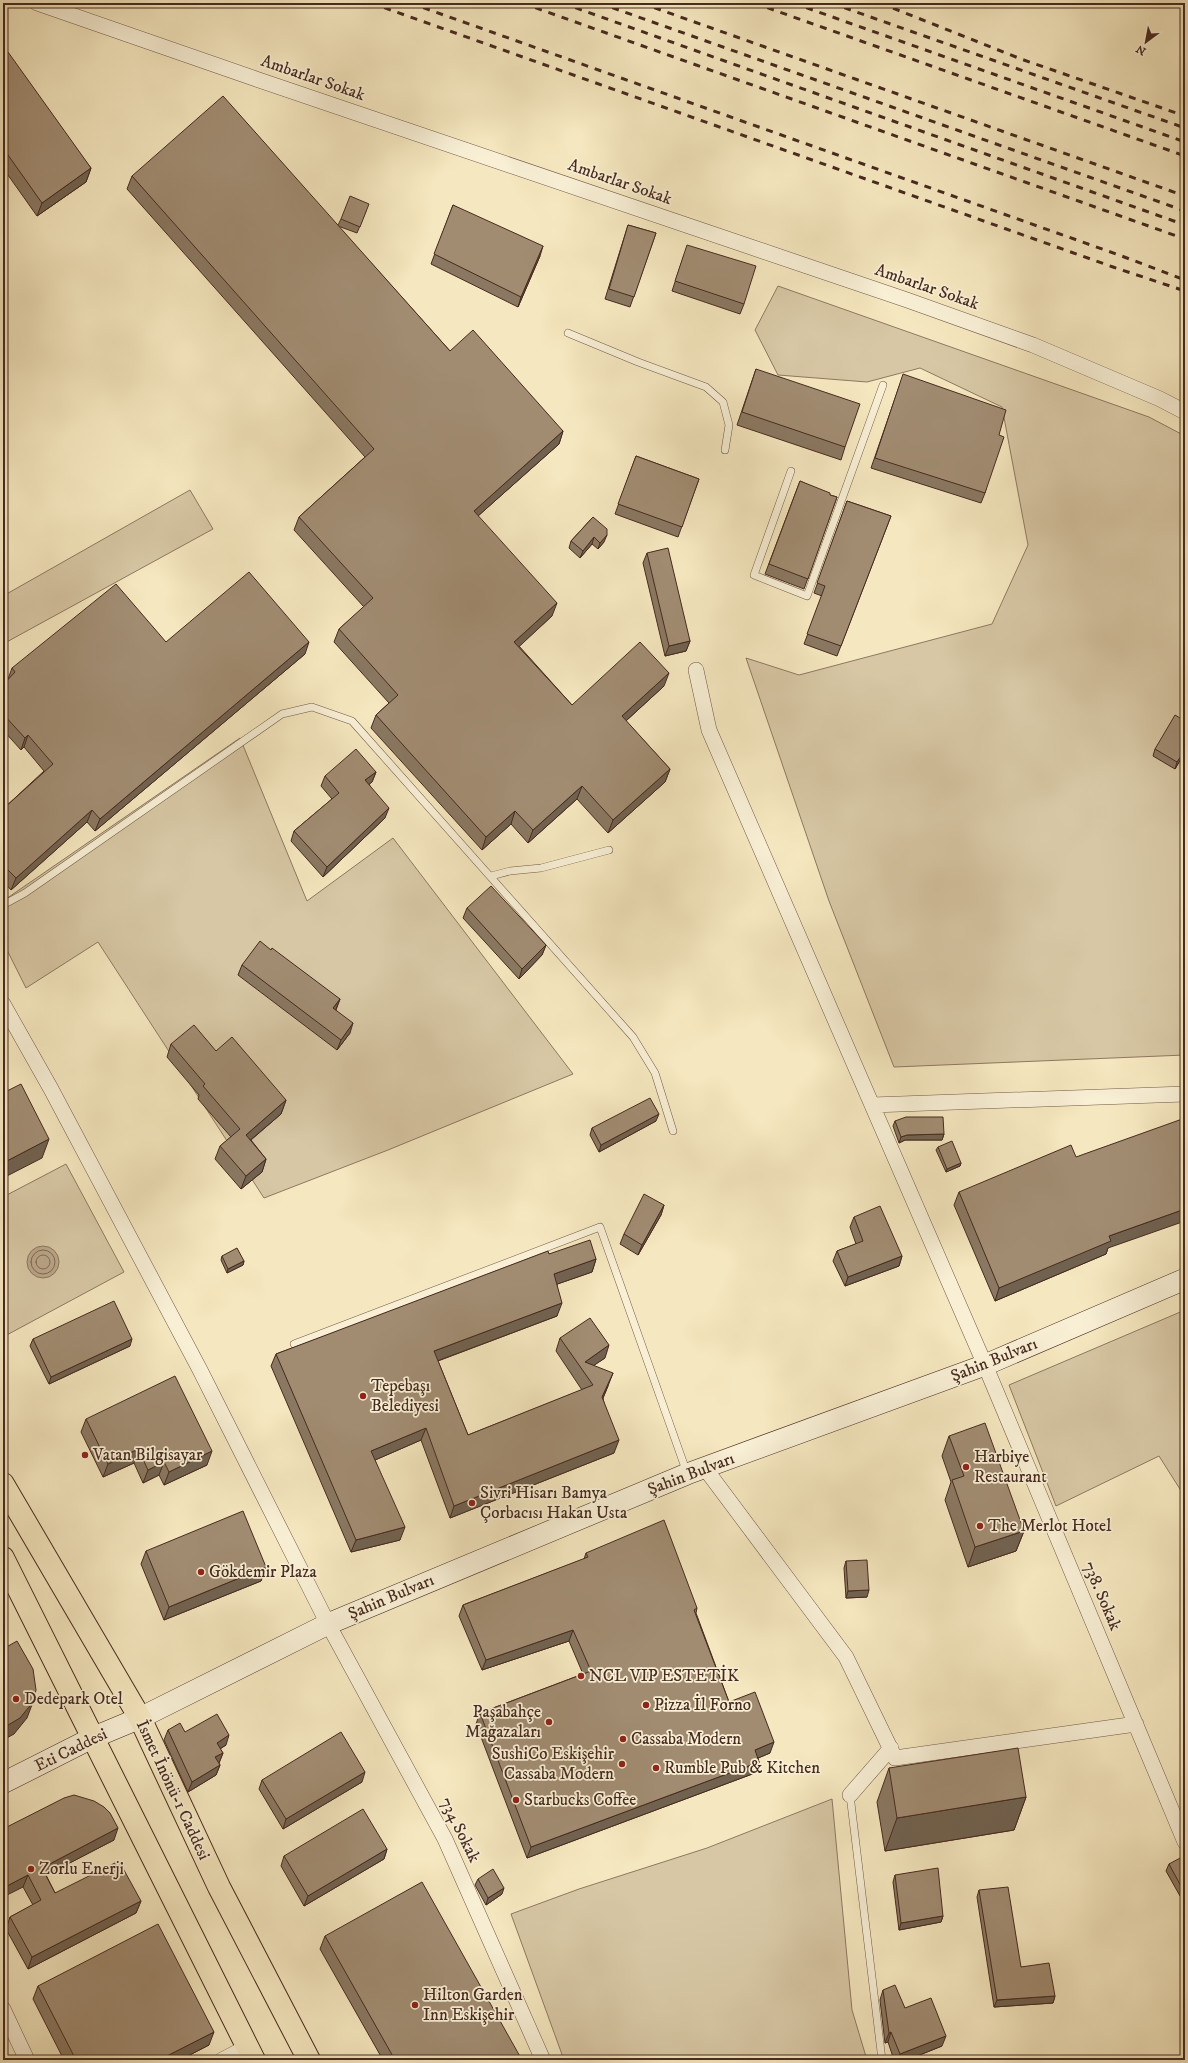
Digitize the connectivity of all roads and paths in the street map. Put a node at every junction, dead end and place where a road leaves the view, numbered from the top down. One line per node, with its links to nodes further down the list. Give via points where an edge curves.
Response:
1 (37, 3): 4 (street, Ambarlar Sokak, via 256,80 907,300 1033,345)
2 (568, 333): 5 (lane, via 706,387 723,402 729,425)
3 (883, 385): 6 (lane, via 807,596 754,575)
4 (1185, 412)
5 (725, 450)
6 (790, 471)
7 (696, 670): 13 (street, 738. Sokak, via 710,730)
8 (609, 850): 9 (lane, via 541,868)
9 (490, 876): 10 (lane, via 352,721 312,708 282,714 31,889); 14 (lane, via 632,1037 655,1073)
10 (3, 905)
11 (3, 1004): 21 (street, 734 Sokak, via 200,1370)
12 (1185, 1094): 13 (street)
13 (872, 1104): 17 (street, 738. Sokak)
14 (673, 1131)
15 (1185, 1279): 17 (street, Şahin Bulvarı)
16 (294, 1344): 18 (lane, via 600,1227)
17 (985, 1366): 18 (street, Şahin Bulvarı); 23 (street, 738. Sokak)
18 (696, 1471): 21 (street, Şahin Bulvarı); 25 (street, via 846,1657)
19 (3, 1484): 22 (main road, İsmet İnönü-1 Caddesi)
20 (3, 1558): 24 (main road)
21 (328, 1624): 22 (street, Şahin Bulvarı); 34 (street, 734 Sokak, via 444,1839)
22 (140, 1718): 24 (street, Eti Caddesi); 33 (main road, İsmet İnönü-1 Caddesi, via 219,1887)
23 (1136, 1724): 25 (street, via 896,1758); 28 (street, 738. Sokak)
24 (92, 1738): 26 (street, Eti Caddesi); 30 (main road)
25 (891, 1748): 27 (street)
26 (3, 1783)
27 (850, 1795): 35 (lane)
28 (1185, 1842)
29 (3, 2009): 31 (street)
30 (250, 2053): 32 (street)
31 (27, 2060)
32 (222, 2060)
33 (309, 2060)
34 (543, 2060)
35 (882, 2060)

